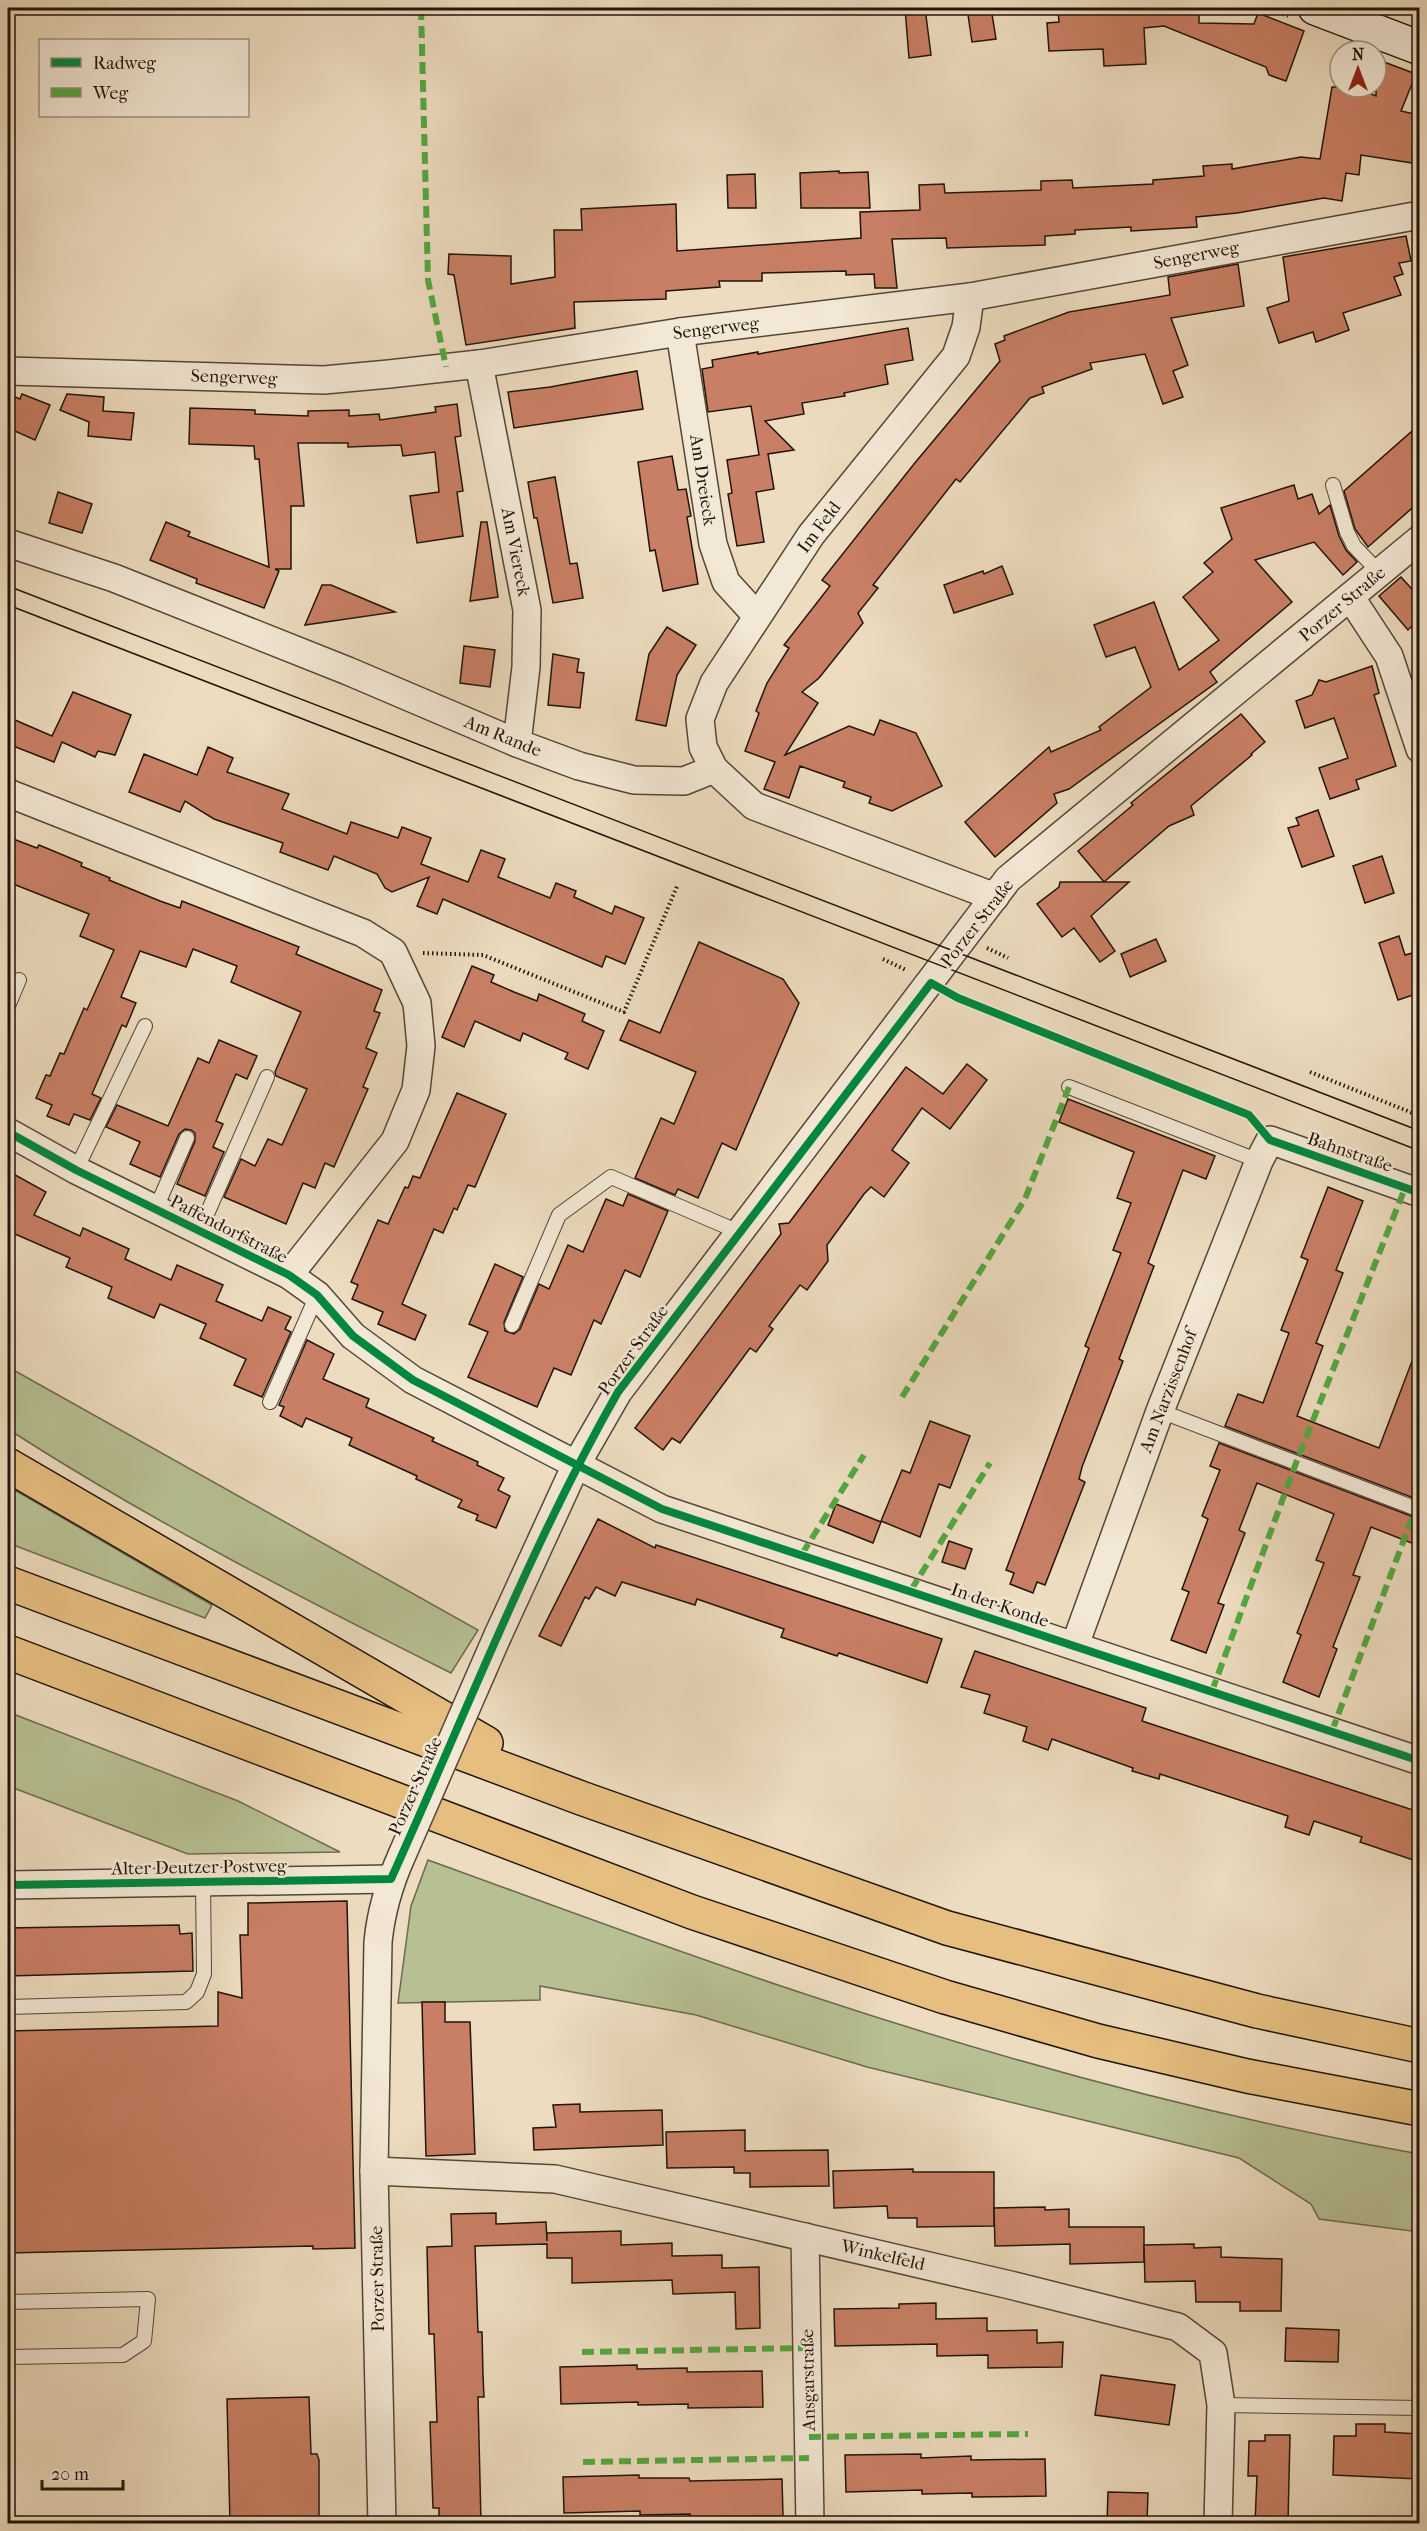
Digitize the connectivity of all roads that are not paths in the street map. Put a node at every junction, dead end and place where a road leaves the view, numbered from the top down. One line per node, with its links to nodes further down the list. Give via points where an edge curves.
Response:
1 (1315, 8): 2 (main road)
2 (1419, 48)
3 (1419, 215): 4 (street, Sengerweg)
4 (970, 297): 5 (street, Sengerweg); 13 (street, Im Feld, via 966,327 956,356 811,535)
5 (680, 332): 6 (street, Sengerweg); 13 (street, Am Dreieck, via 713,544 726,582)
6 (479, 364): 7 (street, Sengerweg, via 324,380); 14 (street, Am Viereck, via 527,610 526,667)
7 (8, 371)
8 (1333, 485): 11 (lane, via 1354,546)
9 (1419, 539): 11 (street, Porzer Straße)
10 (8, 543): 14 (street, Am Rande, via 125,582)
11 (1380, 573): 12 (street, Porzer Straße)
12 (1351, 598): 15 (street, via 1389,656); 18 (street, Porzer Straße, via 1008,879)
13 (757, 616): 16 (street, Im Feld, via 714,683 700,719 703,747)
14 (517, 743): 16 (street, Am Rande, via 579,766 634,780 684,781)
15 (1419, 749)
16 (714, 769): 18 (street, via 754,806)
17 (8, 793): 32 (street, Paffendorfstraße, via 363,933 393,952 417,1003 421,1046 416,1090 395,1141)
18 (995, 897): 31 (street, Porzer Straße)
19 (19, 980): 20 (lane)
20 (8, 1006)
21 (145, 1026): 27 (lane)
22 (267, 1077): 30 (lane, Paffendorfstraße)
23 (1069, 1088): 26 (lane)
24 (8, 1132): 27 (street, Paffendorfstraße)
25 (187, 1138): 29 (lane)
26 (1265, 1150): 28 (street, Bahnstraße); 36 (street, Am Narzissenhof)
27 (76, 1170): 29 (street, Paffendorfstraße)
28 (1419, 1193)
29 (156, 1208): 30 (street, Paffendorfstraße)
30 (200, 1230): 32 (street, Paffendorfstraße)
31 (739, 1232): 34 (lane, via 610,1177 559,1215); 38 (street, Porzer Straße, via 618,1392)
32 (289, 1275): 33 (street, Paffendorfstraße)
33 (317, 1295): 35 (lane); 38 (street, Paffendorfstraße, via 352,1336 413,1380)
34 (512, 1325)
35 (270, 1402)
36 (1160, 1411): 39 (lane); 41 (street, Am Narzissenhof)
37 (8, 1465): 44 (highway)
38 (576, 1465): 41 (street, In der Konde, via 662,1509); 45 (street, Porzer Straße, bridge)
39 (1419, 1510)
40 (8, 1583): 44 (highway)
41 (1075, 1646): 43 (street, In der Konde)
42 (8, 1652): 50 (highway, via 692,1912 945,1997 1098,2041 1247,2076)
43 (1419, 1761)
44 (581, 1798): 49 (highway, via 947,1928 1257,2011)
45 (396, 1867): 46 (street, Alter Deutzer Postweg); 51 (street, Porzer Straße, via 381,1911 378,1942)
46 (203, 1882): 47 (street, Alter Deutzer Postweg); 48 (lane, via 204,1974 197,1992 186,2002)
47 (8, 1885)
48 (8, 2007)
49 (1419, 2046)
50 (1419, 2109)
51 (374, 2170): 52 (street, Winkelfeld, via 555,2179); 57 (street, Porzer Straße)
52 (805, 2237): 55 (street, Winkelfeld, via 1178,2327 1213,2353); 58 (street, Ansgarstraße)
53 (8, 2302): 54 (lane, via 148,2299 144,2341 123,2355)
54 (8, 2357)
55 (1221, 2405): 56 (lane); 59 (street, Winkelfeld)
56 (1419, 2408)
57 (382, 2523)
58 (810, 2523)
59 (1218, 2523)

